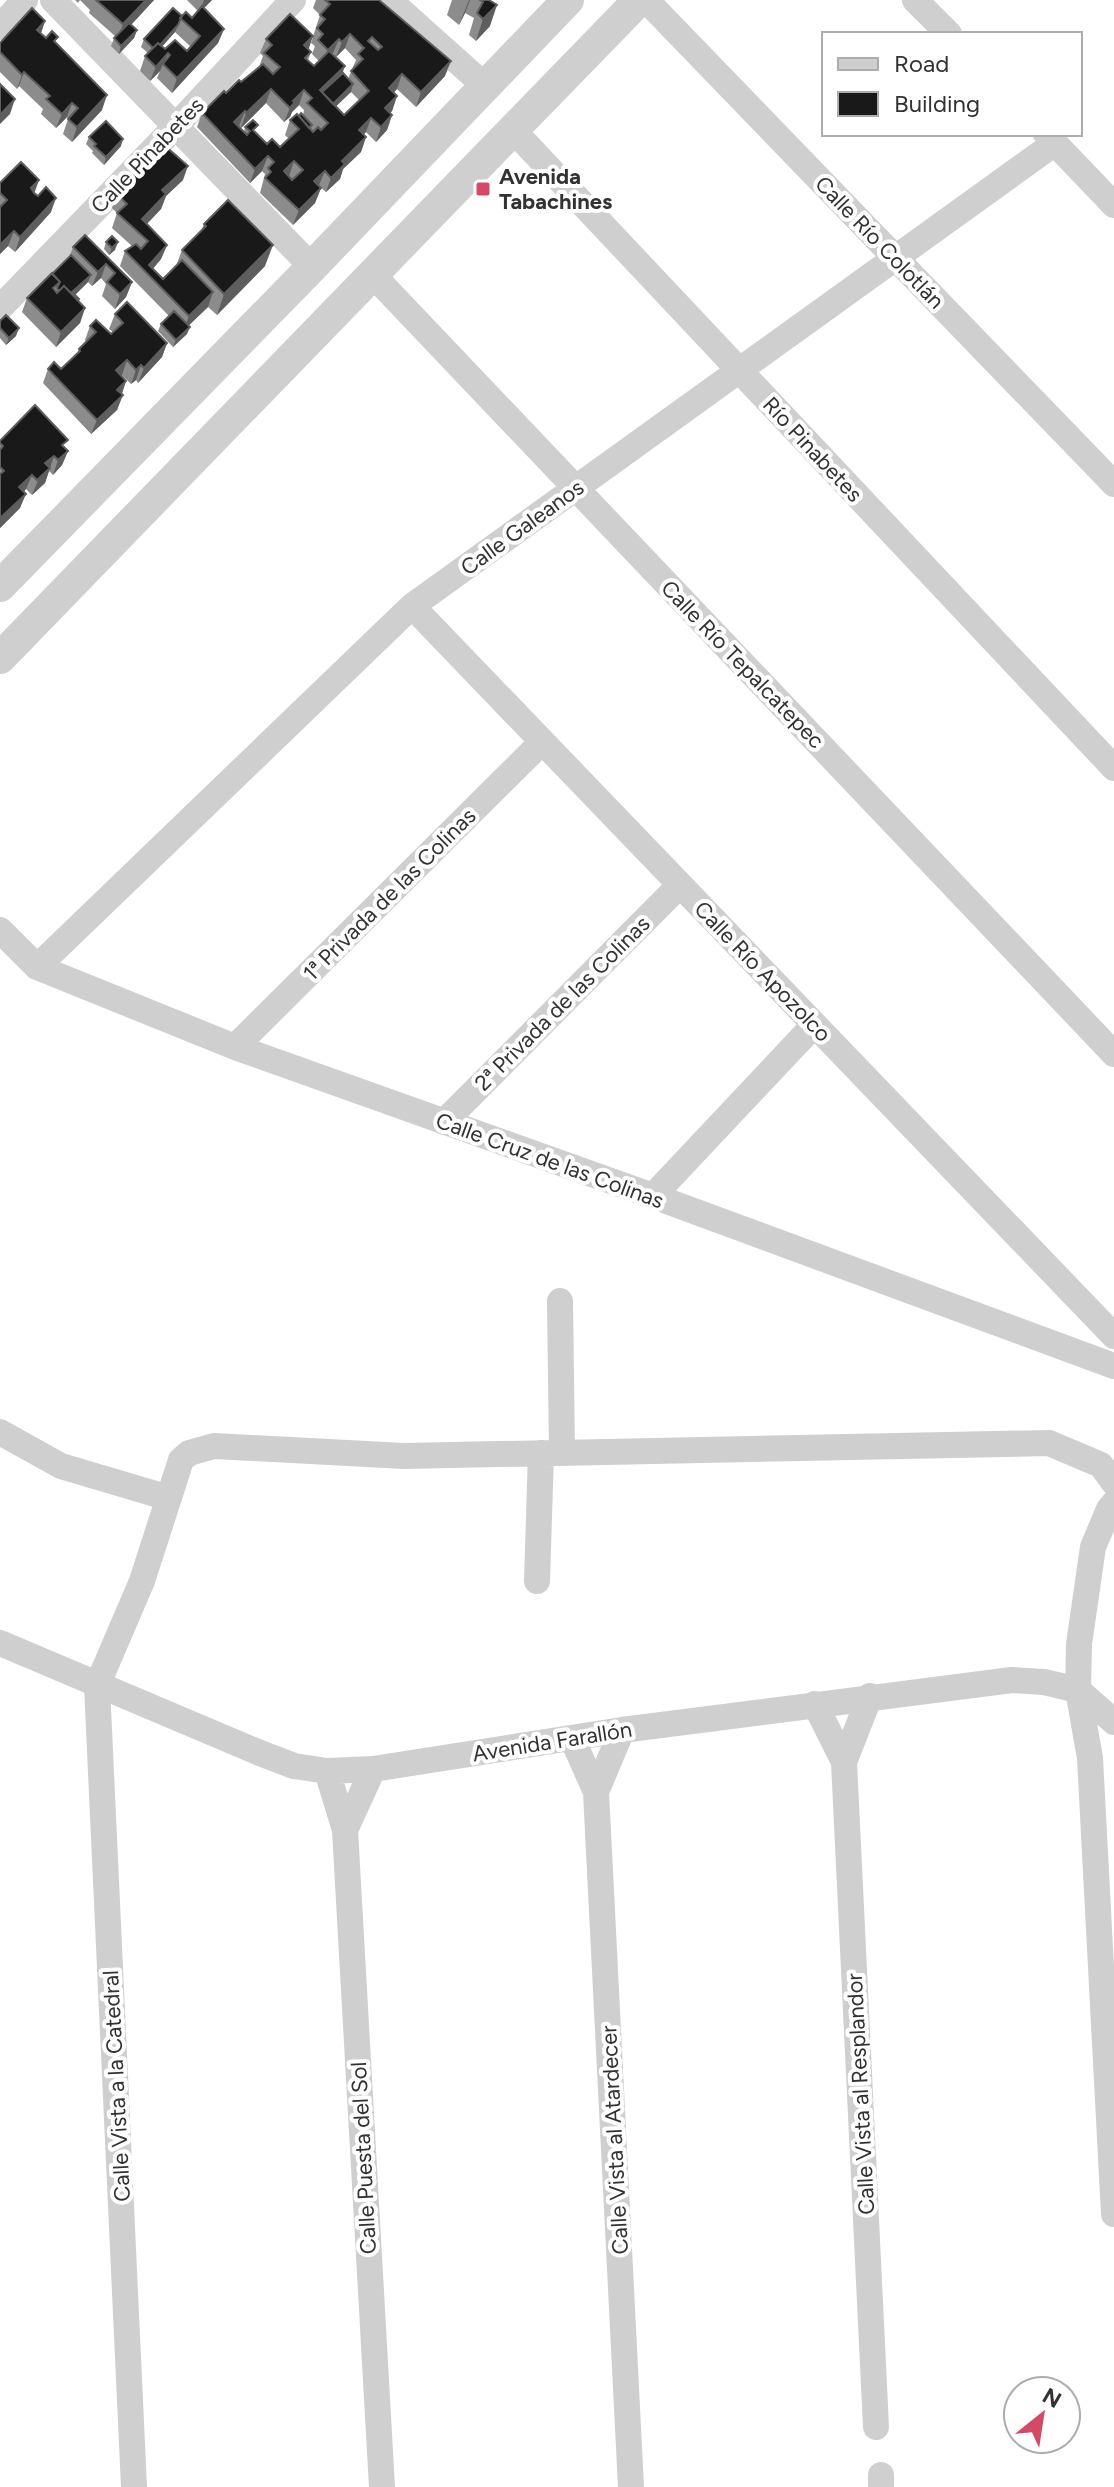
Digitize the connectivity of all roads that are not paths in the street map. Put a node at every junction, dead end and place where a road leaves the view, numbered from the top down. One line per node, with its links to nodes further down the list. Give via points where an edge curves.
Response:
1 (25, 0): 9 (street)
2 (53, 0): 12 (street)
3 (293, 0): 12 (street, Calle Pinabetes)
4 (389, 0): 11 (street)
5 (568, 0): 11 (street)
6 (639, 0): 13 (street)
7 (646, 0): 16 (street, Calle Río Colotlán)
8 (915, 0): 10 (street)
9 (0, 27)
10 (947, 32)
11 (485, 86): 17 (street)
12 (175, 127): 17 (street); 19 (street, Calle Pinabetes)
13 (513, 130): 18 (street); 20 (street, Río Pinabetes)
14 (1050, 138): 15 (street); 16 (street, Calle Galeanos)
15 (1114, 205)
16 (895, 258): 20 (street, Calle Galeanos); 21 (street, Calle Río Colotlán)
17 (312, 267): 23 (street)
18 (372, 274): 22 (street, Calle Río Tepalcatepec); 25 (street)
19 (0, 308)
20 (739, 370): 22 (street, Calle Galeanos); 27 (street, Río Pinabetes)
21 (1114, 484)
22 (576, 488): 24 (street, Calle Galeanos); 33 (street, Calle Río Tepalcatepec)
23 (4, 575)
24 (412, 606): 26 (street, Calle Río Apozolco); 30 (street, Calle Galeanos)
25 (0, 658)
26 (542, 742): 28 (street, Calle Río Apozolco); 32 (street, 1ª Privada de las Colinas)
27 (1114, 768)
28 (680, 885): 31 (street, Calle Río Apozolco); 34 (street, 2ª Privada de las Colinas)
29 (0, 930): 30 (street, Calle Cruz de las Colinas)
30 (37, 967): 32 (street, Calle Cruz de las Colinas)
31 (814, 1025): 35 (street); 37 (street, Calle Río Apozolco)
32 (235, 1047): 34 (street, Calle Cruz de las Colinas)
33 (1114, 1054)
34 (444, 1122): 35 (street, Calle Cruz de las Colinas)
35 (653, 1196): 38 (street, Calle Cruz de las Colinas)
36 (560, 1301): 40 (street)
37 (1114, 1336)
38 (1114, 1366)
39 (0, 1432): 42 (street, via 61,1466)
40 (552, 1453): 41 (street, via 1049,1443 1101,1465); 42 (street, via 404,1456 214,1446 181,1460); 44 (street)
41 (1114, 1483)
42 (169, 1498): 46 (street, via 142,1581)
43 (1114, 1503): 47 (street, via 1093,1547)
44 (537, 1581)
45 (0, 1643): 46 (street, Avenida Farallón)
46 (97, 1686): 55 (street, Avenida Farallón, via 294,1766); 60 (street, Calle Vista a la Catedral)
47 (1078, 1690): 48 (street, Avenida Farallón, via 1012,1680); 50 (street, Avenida Farallón); 58 (street, via 1090,1758)
48 (870, 1696): 49 (street, Avenida Farallón); 53 (street, Calle Vista al Resplandor)
49 (815, 1704): 51 (street, Avenida Farallón); 53 (street, Calle Vista al Resplandor)
50 (1114, 1722)
51 (622, 1730): 52 (street, Avenida Farallón); 56 (street, Calle Vista al Atardecer)
52 (572, 1738): 54 (street, Avenida Farallón); 56 (street, Calle Vista al Atardecer)
53 (844, 1762): 59 (street, Calle Vista al Resplandor)
54 (373, 1769): 55 (street, Avenida Farallón); 57 (street, Calle Puesta del Sol)
55 (327, 1771): 57 (street, Calle Puesta del Sol)
56 (596, 1792): 62 (street, Calle Vista al Atardecer)
57 (345, 1830): 61 (street, Calle Puesta del Sol)
58 (1114, 2214)
59 (876, 2427)
60 (134, 2487)
61 (382, 2487)
62 (631, 2487)

